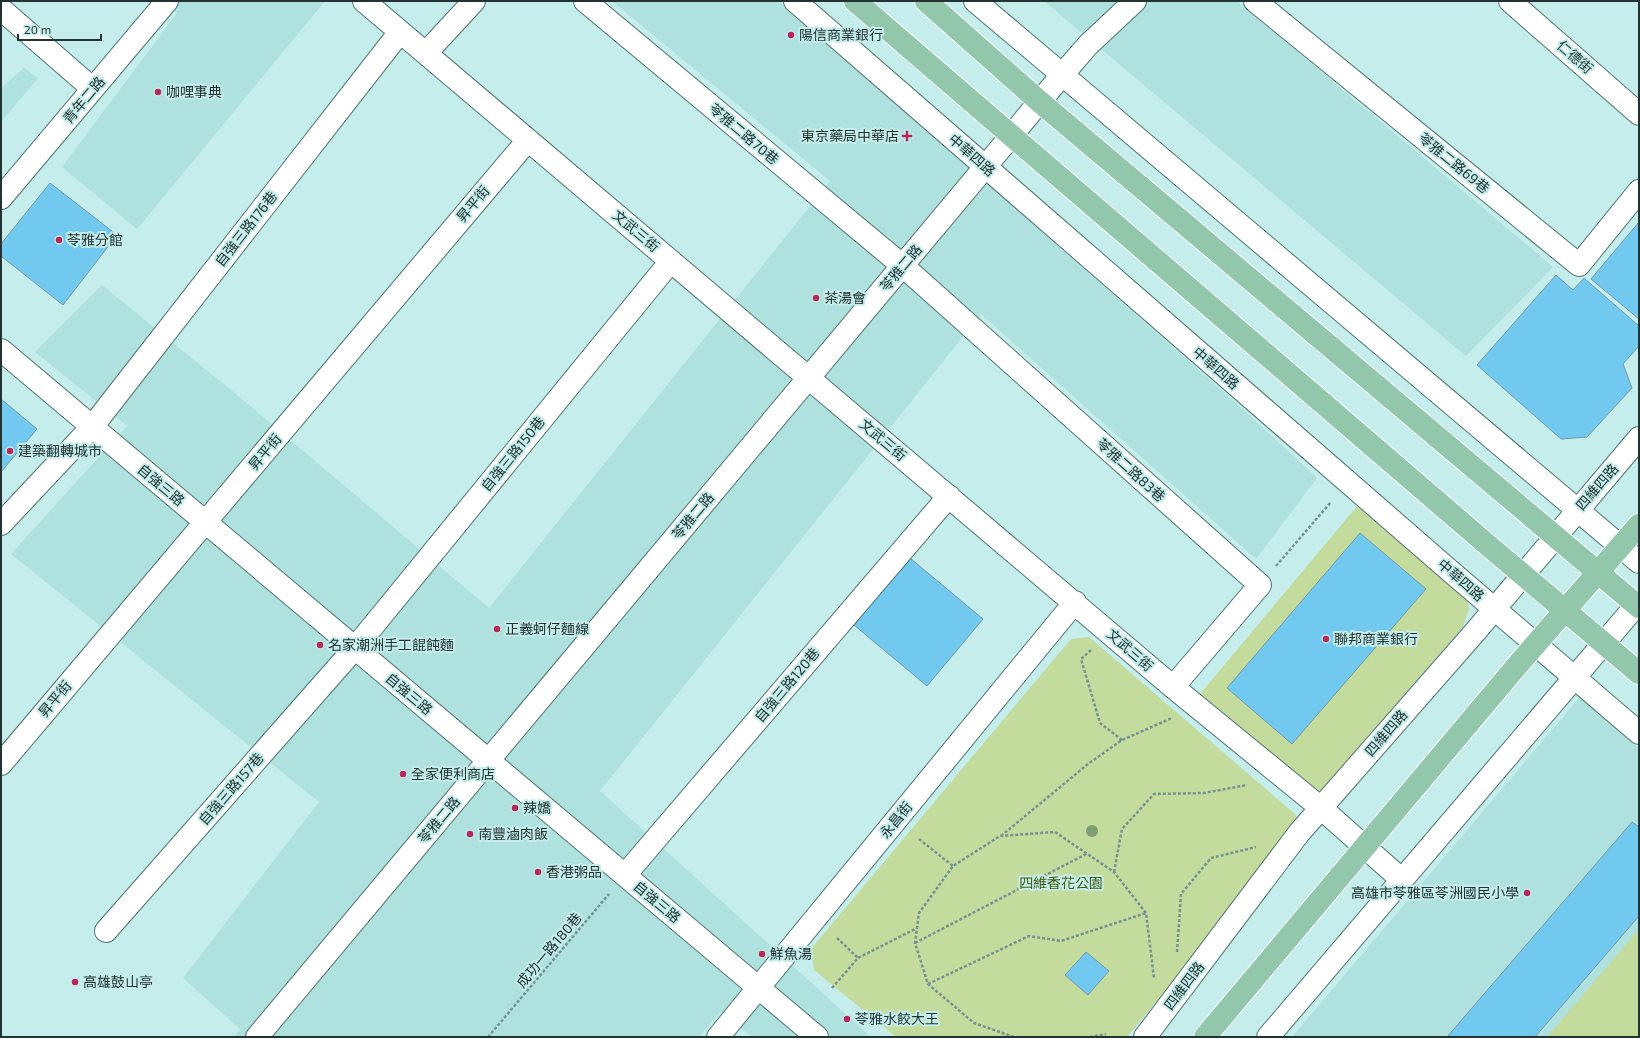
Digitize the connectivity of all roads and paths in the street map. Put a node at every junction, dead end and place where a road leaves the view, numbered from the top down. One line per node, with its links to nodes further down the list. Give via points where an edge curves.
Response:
1 (167, 1): 16 (street, 青年二路)
2 (364, 1): 13 (street, 文武三街)
3 (474, 1): 14 (street)
4 (585, 1): 25 (street, 苓雅二路70巷)
5 (795, 1): 21 (street, 中華四路)
6 (855, 1): 19 (main road)
7 (926, 1): 17 (main road)
8 (975, 1): 15 (street)
9 (1135, 1): 15 (street, 苓雅二路, via 1088,45)
10 (1255, 1): 22 (street, 苓雅二路69巷, via 1579,265)
11 (1510, 1): 18 (street, 仁德街)
12 (1, 8): 16 (street)
13 (400, 32): 14 (street, 文武三街); 28 (street, 自強三路176巷)
14 (426, 54): 20 (street, 文武三街)
15 (1062, 75): 17 (street, 苓雅二路); 32 (street)
16 (93, 89): 23 (street, 青年二路)
17 (1040, 102): 19 (street, 苓雅二路); 36 (main road)
18 (1639, 114)
19 (1012, 136): 21 (street, 苓雅二路); 40 (main road)
20 (528, 140): 24 (street, 文武三街); 33 (street, 昇平街)
21 (986, 167): 25 (street, 苓雅二路); 30 (street, 中華四路)
22 (1639, 191)
23 (1, 198)
24 (671, 261): 27 (street, 文武三街); 49 (street, 自強三路150巷)
25 (903, 266): 27 (street, 苓雅二路); 41 (street, 苓雅二路83巷)
26 (1, 350): 28 (street, 自強三路)
27 (810, 378): 31 (street, 文武三街); 56 (street, 苓雅二路)
28 (92, 427): 33 (street, 自強三路); 34 (street, 自強三路176巷)
29 (1639, 438): 32 (street, 四維四路)
30 (1348, 482): 41 (path); 44 (street, 中華四路)
31 (949, 496): 42 (street, 文武三街); 67 (street, 自強三路120巷)
32 (1577, 510): 36 (street, 四維四路); 37 (street)
33 (205, 522): 49 (street, 自強三路); 57 (street, 昇平街)
34 (1, 524)
35 (1639, 525): 37 (main road)
36 (1556, 536): 39 (main road); 40 (street, 四維四路)
37 (1621, 547): 38 (street); 39 (main road)
38 (1639, 562)
39 (1598, 573): 43 (main road); 45 (main road)
40 (1523, 574): 44 (street, 四維四路); 45 (main road)
41 (1260, 585): 52 (street)
42 (1075, 602): 52 (street, 文武三街); 78 (street, 永昌街)
43 (1638, 605): 46 (street)
44 (1494, 608): 47 (street, 中華四路); 59 (street, 四維四路)
45 (1565, 610): 46 (main road); 47 (main road)
46 (1603, 643): 50 (main road); 51 (street)
47 (1536, 645): 51 (street, 中華四路); 63 (main road)
48 (1094, 646): 55 (path, via 1082,659 1100,723)
49 (355, 648): 56 (street, 自強三路); 71 (street, 自強三路157巷)
50 (1639, 673)
51 (1574, 678): 54 (street, 中華四路); 68 (street)
52 (1173, 686): 59 (street, 文武三街)
53 (1172, 718): 55 (path)
54 (1639, 733)
55 (1122, 740): 60 (path, via 1088,764)
56 (489, 761): 67 (street, 自強三路); 81 (street, 苓雅二路)
57 (1, 764)
58 (1247, 785): 66 (path, via 1204,792 1154,794 1122,829)
59 (1321, 808): 63 (street, 文武三街); 87 (street, 四維四路)
60 (1000, 836): 64 (path, via 1055,832); 65 (path)
61 (919, 839): 65 (path)
62 (1257, 846): 74 (path, via 1211,858 1181,894)
63 (1364, 848): 68 (street, 文武三街); 88 (main road)
64 (1088, 853): 66 (path); 73 (path)
65 (953, 866): 70 (path, via 919,913)
66 (1114, 872): 69 (path)
67 (625, 875): 78 (street, 自強三路); 82 (path, 成功一路180巷)
68 (1402, 880): 89 (street)
69 (1146, 913): 76 (path); 77 (path, via 1061,941 1029,936)
70 (917, 928): 73 (path); 75 (path)
71 (106, 931)
72 (837, 938): 75 (path)
73 (915, 943): 77 (path)
74 (1177, 952)
75 (858, 958): 79 (path)
76 (1154, 978)
77 (928, 984): 85 (path, via 974,1022)
78 (759, 988): 83 (street, 永昌街); 84 (street, 自強三路)
79 (832, 988)
80 (1106, 1034): 86 (path)
81 (257, 1037)
82 (488, 1037)
83 (718, 1037)
84 (817, 1037)
85 (1014, 1037)
86 (1090, 1037)
87 (1145, 1037)
88 (1205, 1037)
89 (1268, 1037)

